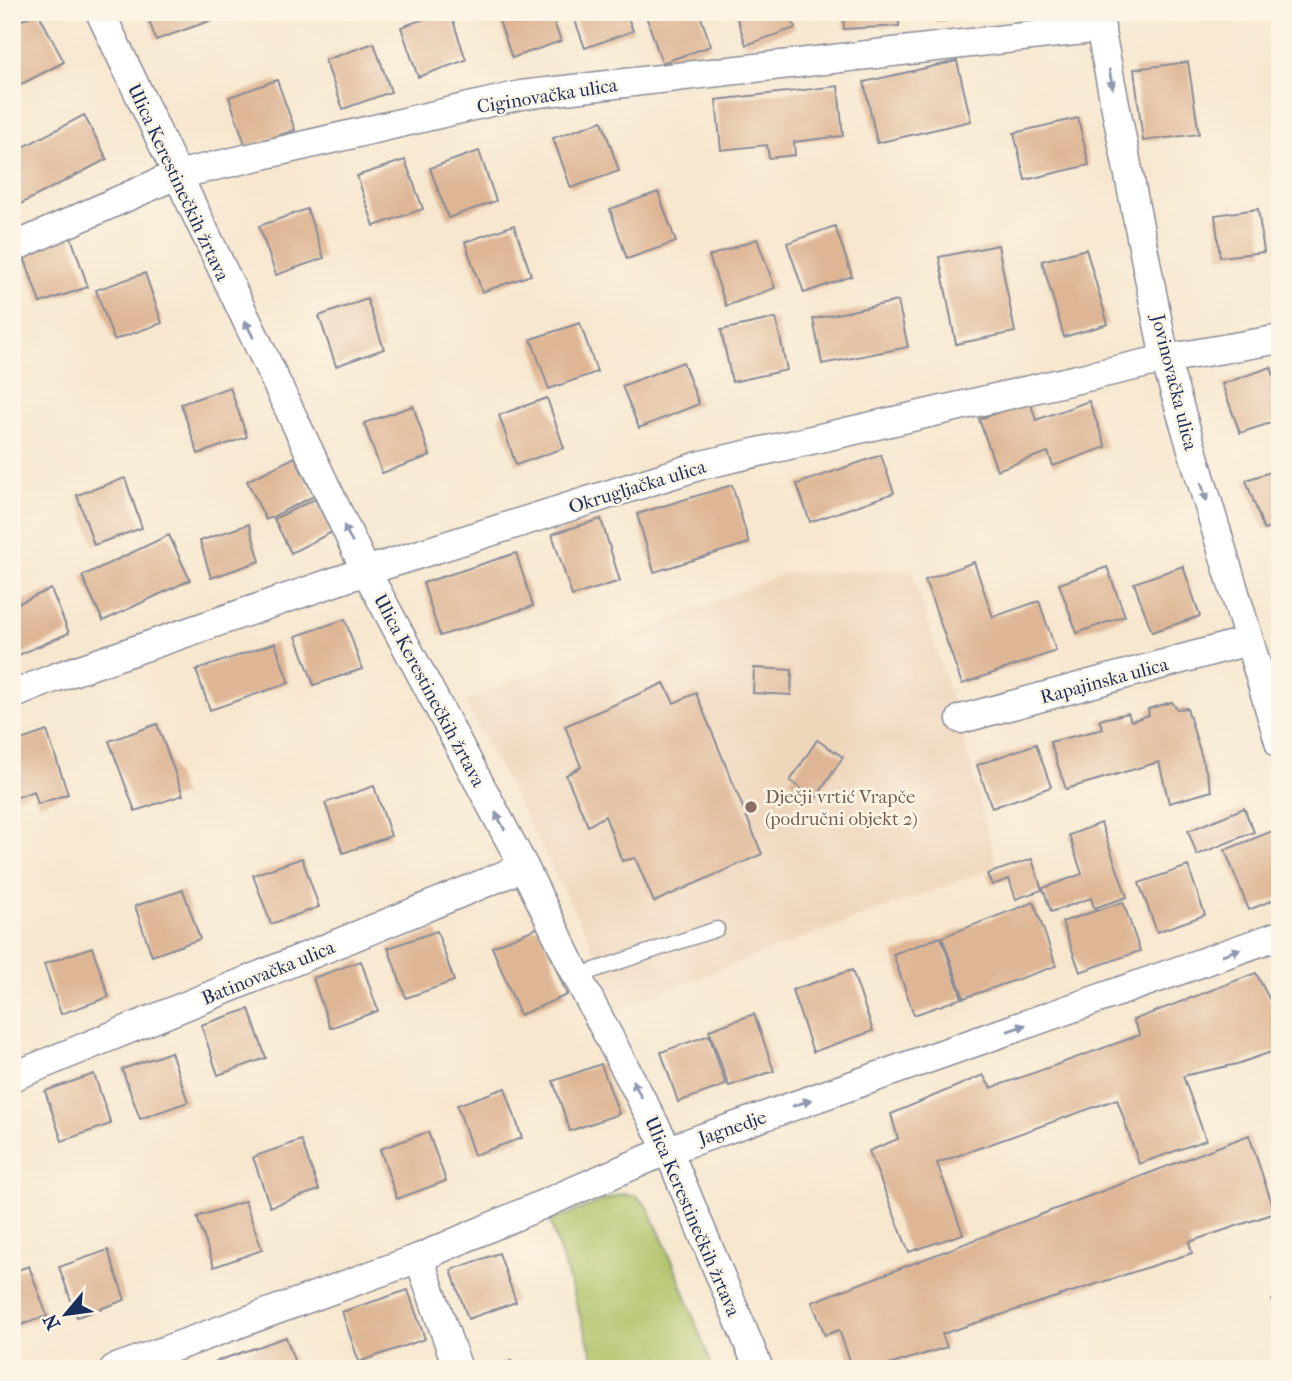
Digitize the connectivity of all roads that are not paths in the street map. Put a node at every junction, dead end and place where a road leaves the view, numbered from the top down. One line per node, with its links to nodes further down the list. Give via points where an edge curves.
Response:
1 (100, 12): 3 (street, Ulica Kerestinečkih žrtava)
2 (1099, 20): 3 (street, Ciginovačka ulica, via 521,95); 6 (street, Jovinovačka ulica, one-way to 6)
3 (176, 175): 4 (street, Ciginovačka ulica); 7 (street, Ulica Kerestinečkih žrtava, one-way to 3)
4 (12, 248)
5 (1280, 339): 6 (street, Okrugljačka ulica)
6 (1166, 359): 7 (street, Okrugljačka ulica, via 702,465); 8 (street, Jovinovačka ulica, one-way to 8)
7 (366, 571): 9 (street, Okrugljačka ulica); 12 (street, Ulica Kerestinečkih žrtava, one-way to 7)
8 (1248, 640): 10 (street, Rapajinska ulica); 11 (street, Jovinovačka ulica)
9 (12, 695)
10 (961, 719)
11 (1280, 744)
12 (524, 867): 15 (street, Ulica Kerestinečkih žrtava); 16 (street, Batinovačka ulica)
13 (716, 929): 15 (lane)
14 (1280, 935): 17 (street, Jagnedje, one-way to 14)
15 (577, 976): 17 (street, Ulica Kerestinečkih žrtava, one-way to 15)
16 (12, 1077)
17 (668, 1150): 18 (street, Jagnedje); 21 (street, Ulica Kerestinečkih žrtava)
18 (419, 1258): 19 (street, Jagnedje); 20 (street)
19 (114, 1369)
20 (458, 1369)
21 (759, 1369)

